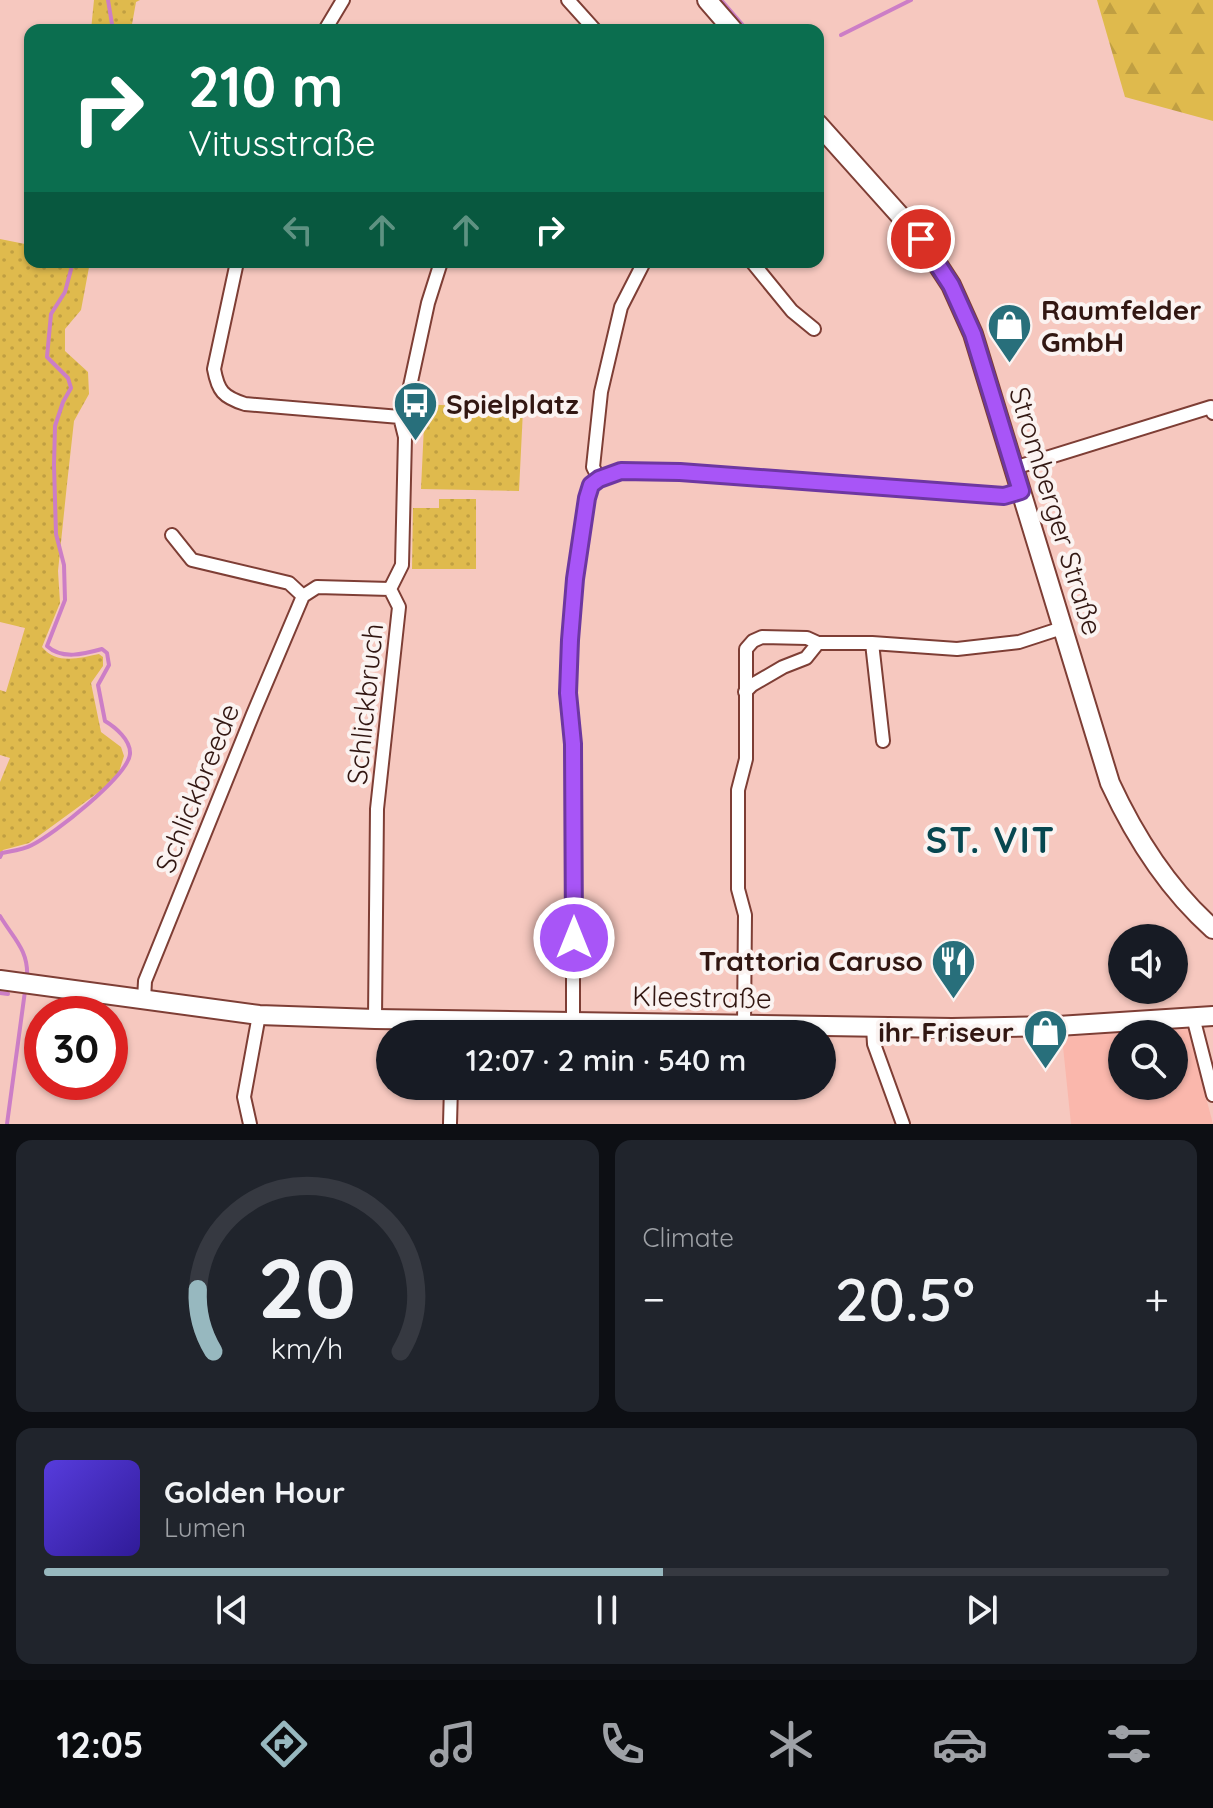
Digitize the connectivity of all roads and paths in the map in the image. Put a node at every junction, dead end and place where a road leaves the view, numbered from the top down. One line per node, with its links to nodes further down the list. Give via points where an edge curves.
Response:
1 (343, 0): 5 (street)
2 (568, 0): 4 (street)
3 (707, 0): 8 (street)
4 (585, 19): 6 (street); 7 (street)
5 (329, 24)
6 (580, 24)
7 (590, 24)
8 (728, 24)
9 (824, 131): 17 (street, Stromberger Straße, via 921,239 951,285 973,334)
10 (236, 268): 16 (street, via 214,369 217,385 228,399)
11 (439, 268): 16 (street, Schlickbruch)
12 (641, 268): 18 (street, via 621,307 601,392 593,467)
13 (757, 268): 14 (street)
14 (814, 329)
15 (1213, 413): 17 (street, via 1211,407)
16 (400, 417): 21 (street, Schlickbruch, via 405,437 402,565)
17 (1014, 468): 19 (street, Stromberger Straße)
18 (599, 479): 19 (street, via 621,471 680,472 1004,496); 36 (street, via 587,498 570,640)
19 (1021, 491): 23 (street, Stromberger Straße)
20 (172, 535): 22 (street, via 192,560 289,583)
21 (390, 589): 22 (street, via 317,587); 34 (street, Schlickbruch, via 399,607 377,809)
22 (303, 596): 30 (street, Schlickbreede, via 155,954)
23 (1062, 628): 25 (street, via 1019,642 957,649); 28 (street, Stromberger Straße, via 1123,811 1154,861)
24 (818, 643): 25 (street); 26 (street, via 806,658); 26 (street, via 807,638 753,641 746,649)
25 (872, 643): 27 (street)
26 (745, 692): 37 (street, via 746,759 738,790)
27 (883, 741)
28 (1213, 929)
29 (7, 981): 30 (street, Kleestraße)
30 (144, 1000): 31 (street, Kleestraße)
31 (259, 1015): 34 (street, Kleestraße); 42 (street, via 244,1097)
32 (1213, 1016): 33 (street, Kleestraße)
33 (1193, 1017): 39 (street, Kleestraße, via 1058,1026); 40 (street)
34 (375, 1019): 35 (street, Kleestraße)
35 (384, 1020)
36 (573, 1020)
37 (744, 1020)
38 (836, 1027): 39 (street, Kleestraße)
39 (873, 1027): 44 (street, via 874,1044)
40 (1213, 1095)
41 (451, 1100): 43 (street)
42 (250, 1124)
43 (450, 1124)
44 (903, 1124)

